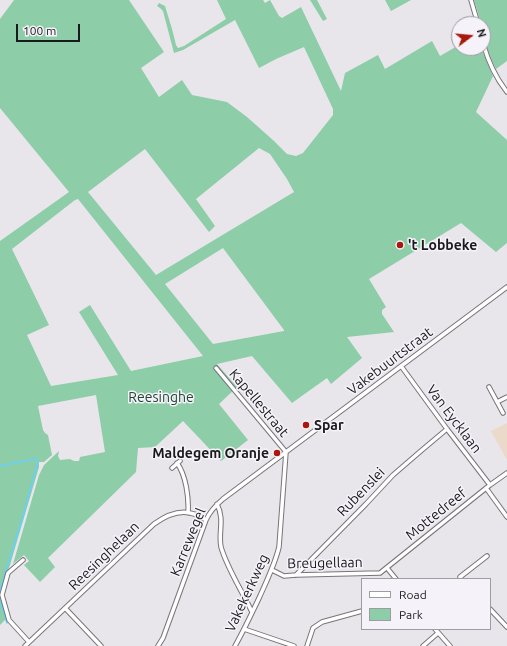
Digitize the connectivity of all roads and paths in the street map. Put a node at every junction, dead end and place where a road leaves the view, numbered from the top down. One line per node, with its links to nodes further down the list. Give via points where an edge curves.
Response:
1 (471, 0): 2 (street)
2 (476, 16)
3 (488, 56): 4 (street, via 497,78)
4 (507, 92)
5 (507, 287): 6 (street, Vakebuurtstraat)
6 (401, 366): 12 (street, Van Eycklaan); 13 (street, Vakebuurtstraat)
7 (216, 368): 13 (street, Kapellestraat)
8 (489, 387): 10 (street)
9 (507, 397): 10 (street)
10 (497, 402): 11 (street)
11 (503, 413)
12 (447, 430): 16 (street, Van Eycklaan); 27 (street, Rubenslei, via 393,475)
13 (286, 452): 18 (street, Karrewegel); 25 (street, Vakekerkweg, via 279,547)
14 (172, 468): 19 (street, Karrewegel, via 179,462 184,474)
15 (507, 473): 16 (street, Mottedreef)
16 (490, 485): 17 (street, Mottedreef)
17 (486, 488): 20 (street); 24 (street, Mottedreef)
18 (217, 504): 21 (street, Karrewegel); 33 (street, via 221,514 221,545)
19 (188, 513): 21 (street, Reesinghelaan); 30 (street, Reesinghelaan, via 178,513 160,519)
20 (507, 517)
21 (206, 520): 41 (street, Karrewegel)
22 (487, 556): 29 (street)
23 (23, 560): 38 (street, via 8,573 2,594 9,620)
24 (387, 568): 26 (street, Mottedreef); 28 (street)
25 (272, 570): 27 (street, Breugellaan, via 284,576); 33 (street, Vakekerkweg)
26 (380, 573): 27 (street, Breugellaan)
27 (296, 575)
28 (395, 578)
29 (460, 578)
30 (65, 608): 38 (street, Reesinghelaan); 40 (street)
31 (491, 610): 34 (street)
32 (361, 611): 44 (street, via 322,622 313,628)
33 (252, 612): 35 (street, Vakekerkweg)
34 (507, 627)
35 (244, 629): 42 (street, Vakekerkweg); 43 (street)
36 (436, 630): 37 (street)
37 (438, 633): 45 (street); 46 (street)
38 (29, 642): 39 (street, Reesinghelaan)
39 (25, 646)
40 (101, 646)
41 (158, 646)
42 (235, 646)
43 (294, 646)
44 (308, 646)
45 (422, 646)
46 (450, 646)

